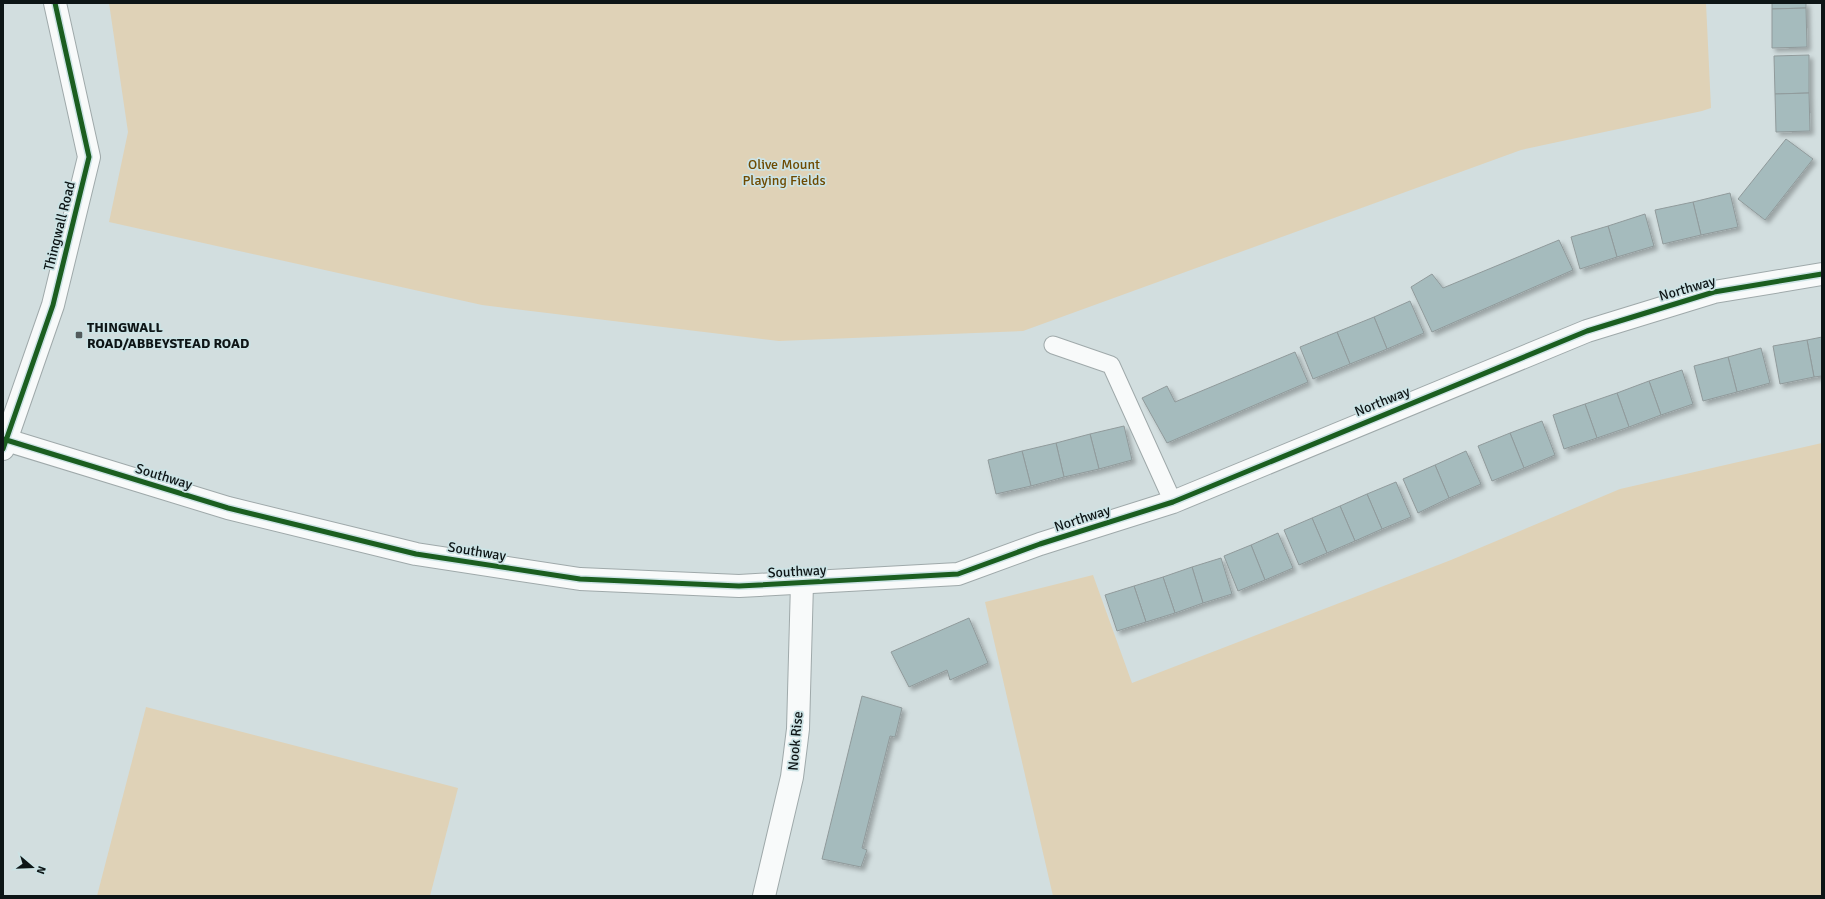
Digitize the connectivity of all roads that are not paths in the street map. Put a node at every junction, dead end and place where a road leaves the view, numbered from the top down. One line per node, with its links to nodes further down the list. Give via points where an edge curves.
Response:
1 (55, 3): 4 (street, Thingwall Road, via 88,157 53,305)
2 (1822, 274): 5 (street, Northway, via 1714,292 1587,331)
3 (1053, 345): 5 (lane, via 1111,365)
4 (4, 443): 7 (street, Southway, via 228,508 416,554 580,580 738,586)
5 (1173, 502): 6 (street, Northway, via 1040,544)
6 (958, 574): 7 (street, Southway)
7 (802, 583): 8 (street, Nook Rise, via 797,736 792,777)
8 (764, 896)

